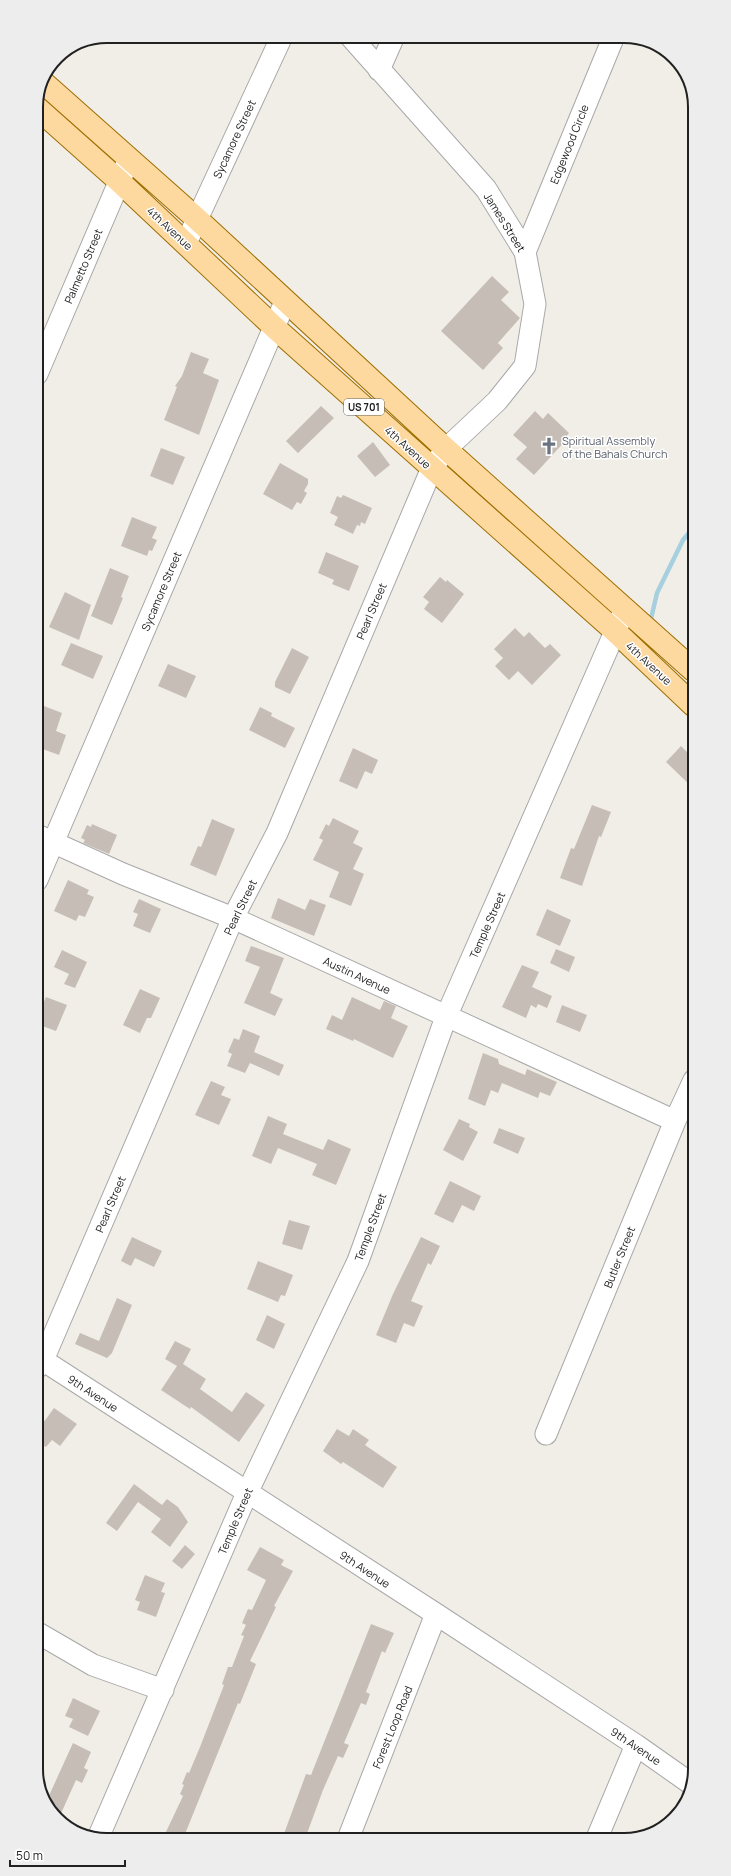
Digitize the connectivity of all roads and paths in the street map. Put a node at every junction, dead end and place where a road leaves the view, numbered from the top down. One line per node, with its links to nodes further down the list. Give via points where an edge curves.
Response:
1 (279, 43): 10 (street, Sycamore Street)
2 (356, 43): 5 (street, James Street)
3 (391, 43): 5 (street)
4 (611, 43): 12 (street, Edgewood Circle)
5 (379, 70): 12 (street, James Street, via 486,189)
6 (47, 86): 8 (main road, US 701)
7 (43, 113): 9 (main road, 4th Avenue / US 701)
8 (129, 159): 9 (street, Palmetto Street); 10 (main road, US 701)
9 (119, 181): 11 (main road, 4th Avenue / US 701); 15 (street, Palmetto Street)
10 (197, 219): 11 (street, Sycamore Street); 13 (main road, US 701)
11 (186, 243): 14 (main road, 4th Avenue / US 701)
12 (525, 252): 16 (street, James Street, via 535,304 525,366 497,401)
13 (285, 302): 14 (street, Sycamore Street); 16 (main road, US 701)
14 (274, 327): 17 (main road, 4th Avenue / US 701); 22 (street, Sycamore Street)
15 (43, 358)
16 (446, 449): 17 (street, Pearl Street); 18 (main road, US 701)
17 (432, 468): 19 (main road, 4th Avenue / US 701); 24 (street, Pearl Street, via 276,833)
18 (625, 609): 19 (street, Temple Street); 20 (main road, US 701)
19 (615, 631): 21 (main road, 4th Avenue / US 701); 25 (street, Temple Street)
20 (688, 666)
21 (688, 700)
22 (45, 838): 23 (street, Sycamore Street); 24 (street, Austin Avenue, via 123,874)
23 (43, 848)
24 (234, 918): 25 (street, Austin Avenue); 28 (street, Pearl Street)
25 (446, 1017): 27 (street, Austin Avenue); 31 (street, Temple Street, via 358,1261)
26 (688, 1093): 27 (street, Butler Street)
27 (675, 1121): 30 (street, Butler Street)
28 (43, 1353)
29 (43, 1365): 31 (street, 9th Avenue)
30 (546, 1434)
31 (247, 1493): 32 (street, 9th Avenue); 34 (street, Temple Street)
32 (436, 1614): 35 (street, 9th Avenue); 38 (street, Forest Loop Road)
33 (43, 1636): 34 (street, via 93,1665)
34 (163, 1690): 37 (street, Temple Street)
35 (636, 1745): 36 (street, 9th Avenue); 39 (street)
36 (687, 1781)
37 (100, 1833)
38 (350, 1833)
39 (599, 1833)

